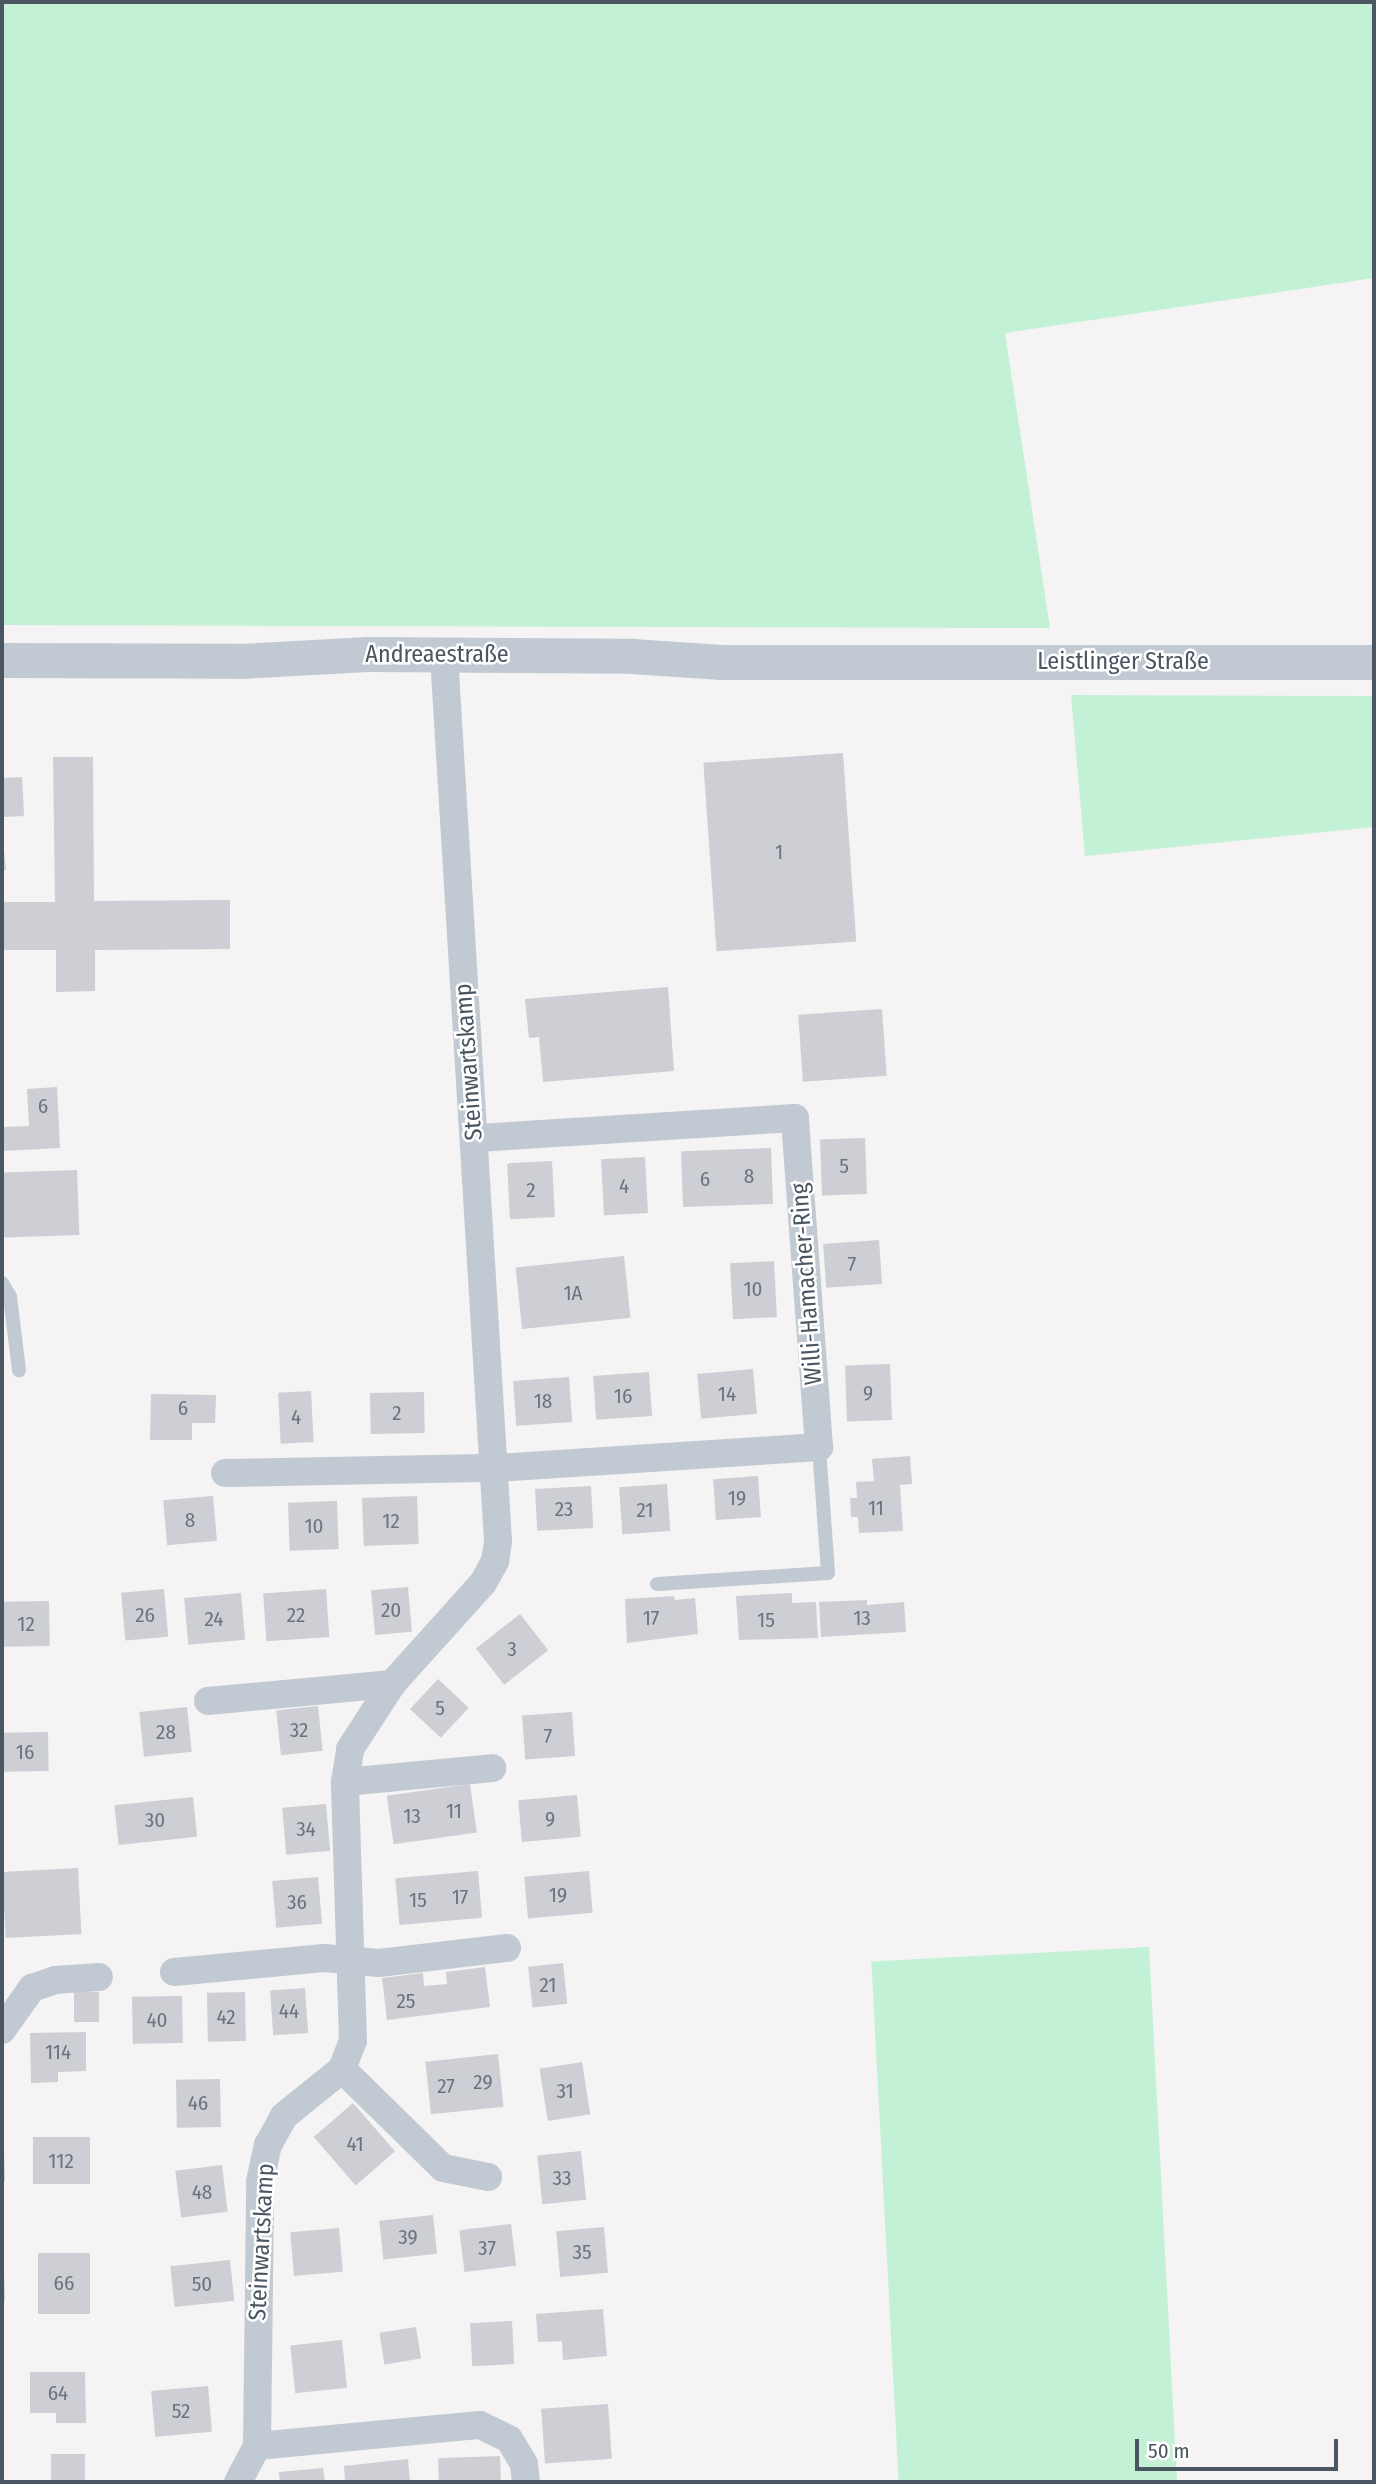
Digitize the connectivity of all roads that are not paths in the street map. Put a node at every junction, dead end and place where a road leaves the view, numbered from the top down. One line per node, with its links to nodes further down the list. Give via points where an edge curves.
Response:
1 (444, 655): 2 (street, Andreaestraße); 3 (street, Andreaestraße); 5 (street, Steinwartskamp)
2 (2, 660)
3 (872, 662): 4 (street, Leistlinger Straße)
4 (1374, 662)
5 (474, 1138): 8 (street, Willi-Hamacher-Ring, via 795,1118); 9 (street, Steinwartskamp)
6 (2, 1283): 7 (lane, via 10,1297)
7 (19, 1370)
8 (819, 1447): 9 (street); 11 (lane, via 828,1573)
9 (495, 1468): 10 (street); 12 (street, Steinwartskamp, via 495,1561 483,1583)
10 (225, 1473)
11 (657, 1584)
12 (392, 1684): 13 (street); 15 (street, Steinwartskamp, via 350,1749)
13 (208, 1701)
14 (492, 1768): 15 (street)
15 (345, 1782): 17 (street, Steinwartskamp)
16 (507, 1948): 17 (street, via 379,1963)
17 (352, 1960): 18 (street, via 324,1958); 21 (street, Steinwartskamp, via 353,2041)
18 (174, 1972)
19 (99, 1977): 20 (street, via 55,1980 32,1988)
20 (2, 2030)
21 (342, 2069): 22 (street, via 443,2168); 23 (street, Steinwartskamp, via 284,2116 268,2145 260,2182)
22 (488, 2178)
23 (257, 2446): 24 (street, Steinwartskamp); 25 (street, via 480,2425 509,2439 524,2463)
24 (238, 2482)
25 (526, 2482)

